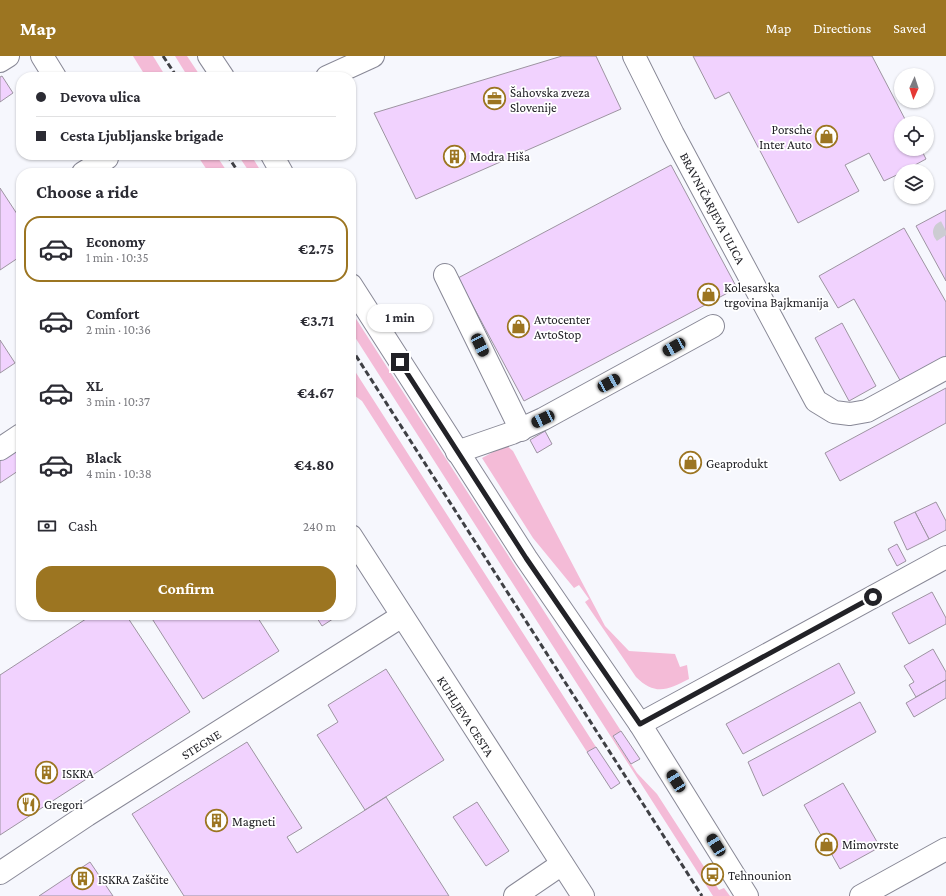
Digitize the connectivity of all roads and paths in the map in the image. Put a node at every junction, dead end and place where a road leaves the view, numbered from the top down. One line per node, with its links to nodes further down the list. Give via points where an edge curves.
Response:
1 (8, 56): 6 (street)
2 (42, 56): 7 (street)
3 (209, 56): 8 (street)
4 (373, 56): 9 (street)
5 (634, 56): 15 (street, BRAVNIČARJEVA ULICA, via 816,401 834,412 850,414 867,411)
6 (0, 61)
7 (52, 72)
8 (220, 72)
9 (338, 72)
10 (109, 162): 11 (street)
11 (95, 168)
12 (445, 275): 16 (street)
13 (356, 293): 19 (street)
14 (713, 326): 16 (street)
15 (946, 368)
16 (521, 430): 19 (street)
17 (16, 438): 18 (street)
18 (0, 449)
19 (457, 452): 23 (street)
20 (356, 544): 22 (street, KUHLJEVA CESTA)
21 (946, 557): 23 (street)
22 (402, 616): 25 (street, KUHLJEVA CESTA); 26 (street, STEGNE, via 87,815)
23 (640, 724): 29 (street)
24 (946, 849): 30 (street)
25 (562, 864): 27 (street); 28 (street, KUHLJEVA CESTA)
26 (0, 873)
27 (515, 896)
28 (582, 896)
29 (747, 896)
30 (861, 896)

